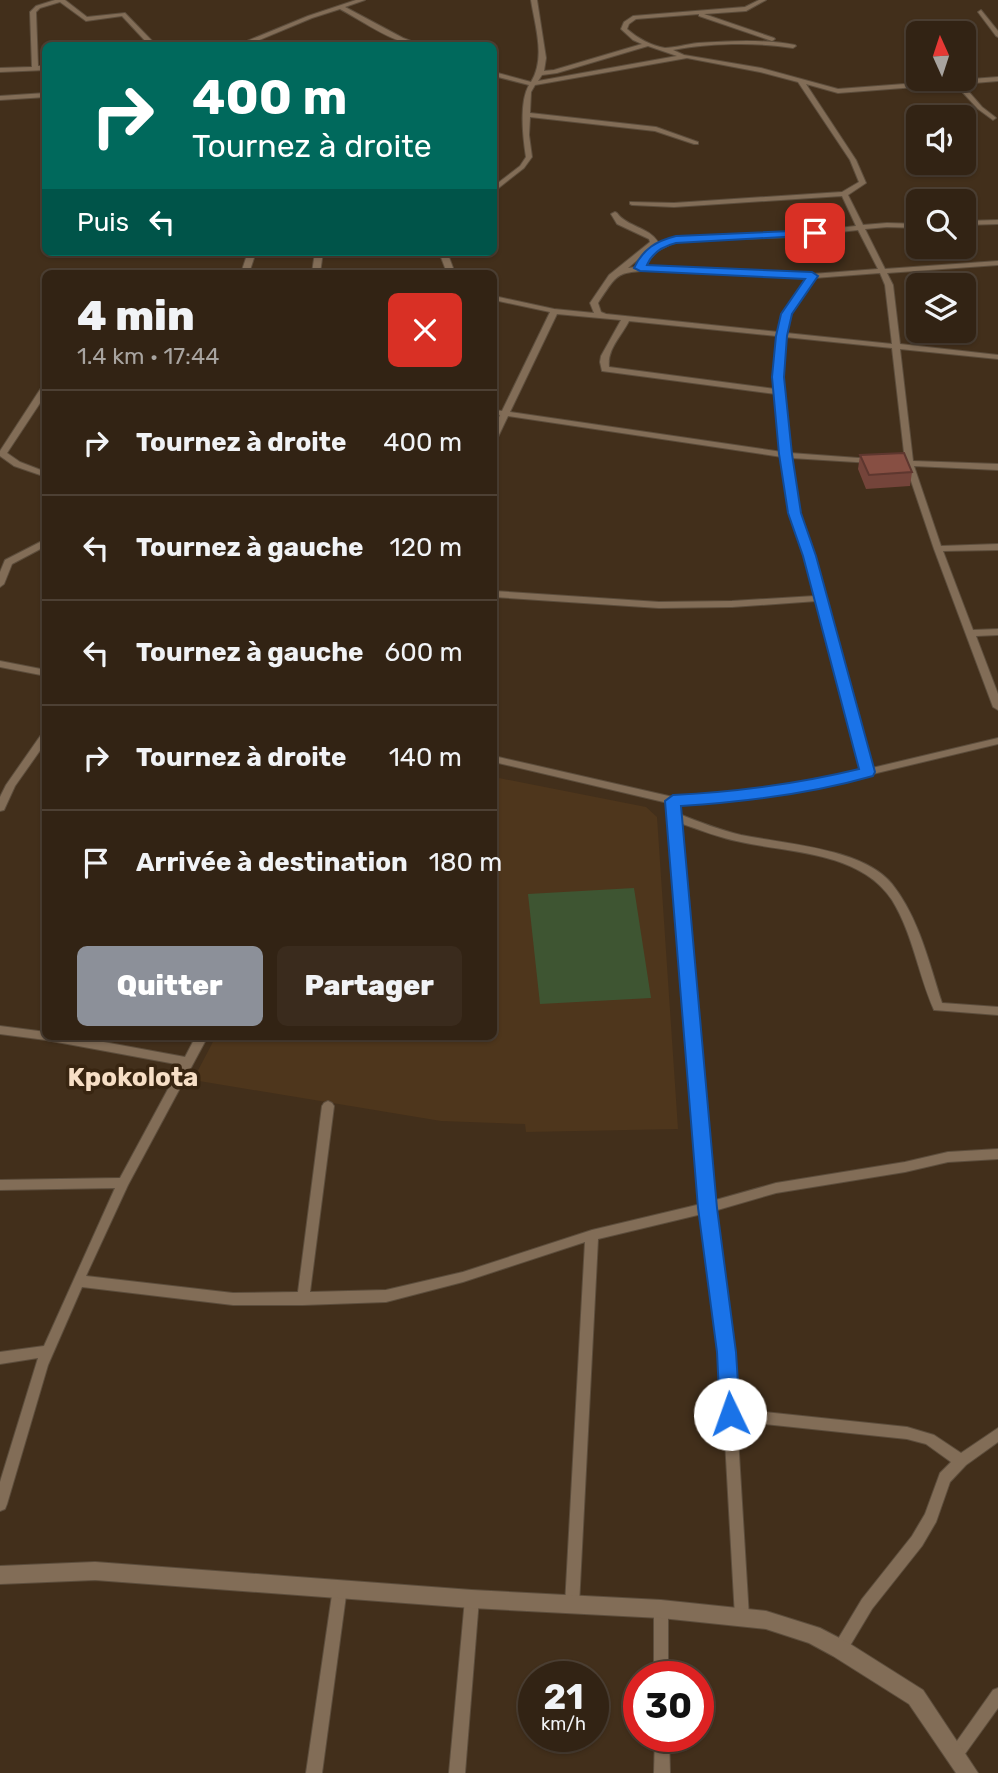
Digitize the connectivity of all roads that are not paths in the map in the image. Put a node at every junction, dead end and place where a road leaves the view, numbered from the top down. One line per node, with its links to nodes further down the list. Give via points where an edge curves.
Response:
1 (61, 0): 9 (street, via 86,19 123,14); 17 (street, via 33,12)
2 (362, 0): 5 (street)
3 (534, 0): 20 (street, via 543,58)
4 (763, 0): 7 (street, via 746,9)
5 (340, 7): 10 (street); 11 (street)
6 (981, 12): 8 (street)
7 (691, 13): 12 (street); 13 (street, via 631,20 625,29)
8 (998, 35)
9 (150, 42)
10 (248, 42)
11 (411, 42)
12 (783, 43): 14 (street); 15 (street, via 678,45)
13 (647, 44): 15 (street); 20 (street)
14 (793, 46)
15 (666, 50): 16 (street)
16 (687, 56): 24 (street); 25 (street)
17 (35, 68): 18 (street); 19 (street)
18 (42, 68)
19 (0, 70)
20 (540, 73): 25 (street)
21 (497, 76): 25 (street)
22 (998, 79): 23 (street)
23 (976, 81)
24 (801, 82): 26 (street, via 838,91); 34 (street, via 853,160 863,183)
25 (532, 84): 30 (street)
26 (906, 86)
27 (965, 91): 31 (street)
28 (42, 94): 29 (street)
29 (0, 98)
30 (528, 115): 32 (street, via 656,129); 33 (street, via 528,157)
31 (993, 118)
32 (696, 143)
33 (497, 187)
34 (845, 194): 35 (street); 40 (street)
35 (632, 204)
36 (615, 214): 44 (street, via 620,222 654,242)
37 (998, 222): 38 (street)
38 (976, 223)
39 (906, 226): 40 (street)
40 (862, 229): 42 (street, via 676,239 645,256); 43 (street)
41 (998, 263): 43 (street)
42 (640, 268): 44 (street); 45 (street)
43 (883, 271): 45 (street); 51 (street, via 895,321)
44 (615, 274): 48 (street, via 594,303 598,313)
45 (812, 276): 50 (street, via 786,314)
46 (497, 299): 47 (street)
47 (554, 311): 48 (street); 55 (street)
48 (606, 316): 49 (street)
49 (626, 318): 50 (street); 53 (street, via 623,330 605,353 605,369)
50 (781, 336): 51 (street); 53 (street)
51 (895, 346): 52 (street); 60 (street)
52 (998, 357)
53 (780, 392): 57 (street)
54 (42, 393): 56 (street)
55 (499, 413): 57 (street)
56 (1, 453): 62 (street)
57 (786, 454): 58 (street); 68 (street, via 794,513)
58 (882, 462)
59 (895, 463): 60 (street)
60 (909, 463): 61 (street); 65 (street)
61 (998, 467)
62 (42, 474)
63 (42, 544): 66 (street, via 8,562)
64 (998, 547): 65 (street)
65 (938, 550): 70 (street)
66 (0, 584)
67 (497, 594): 68 (street, via 659,605)
68 (821, 598): 77 (street)
69 (998, 632): 70 (street)
70 (970, 633): 73 (street)
71 (0, 664): 72 (street)
72 (42, 672)
73 (998, 707)
74 (42, 739): 78 (street)
75 (998, 741): 77 (street)
76 (497, 760): 79 (street)
77 (868, 772): 79 (street, via 810,786)
78 (5, 783): 80 (street)
79 (673, 801): 81 (street)
80 (0, 807)
81 (673, 816): 82 (street, via 738,838 847,861 874,873 886,883 904,913 938,1007); 92 (street)
82 (998, 1011)
83 (0, 1030): 84 (street)
84 (42, 1035)
85 (68, 1040): 87 (street)
86 (200, 1040): 87 (street)
87 (188, 1062): 90 (street)
88 (328, 1106): 95 (street)
89 (998, 1154): 92 (street, via 947,1157 776,1188)
90 (123, 1183): 91 (street); 94 (street)
91 (0, 1185)
92 (708, 1208): 93 (street); 98 (street)
93 (592, 1235): 95 (street, via 463,1277 386,1296); 107 (street)
94 (78, 1281): 95 (street, via 233,1299); 96 (street)
95 (303, 1298)
96 (48, 1351): 97 (street); 103 (street)
97 (0, 1358)
98 (730, 1414): 100 (street, via 907,1433 929,1439); 109 (street)
99 (998, 1434): 101 (street)
100 (947, 1453): 101 (street); 102 (street)
101 (961, 1461): 102 (street)
102 (945, 1478): 110 (street, via 917,1541 867,1604)
103 (0, 1504)
104 (0, 1575): 105 (street, via 95,1571)
105 (340, 1588): 106 (street); 115 (street)
106 (472, 1599): 107 (street); 116 (street)
107 (572, 1605): 108 (street)
108 (661, 1609): 109 (street); 111 (street)
109 (742, 1617): 110 (street, via 813,1635)
110 (840, 1649): 114 (street, via 916,1697)
111 (661, 1661)
112 (998, 1695): 114 (street)
113 (662, 1752): 117 (street)
114 (957, 1753): 118 (street)
115 (314, 1773)
116 (457, 1773)
117 (662, 1773)
118 (968, 1773)

